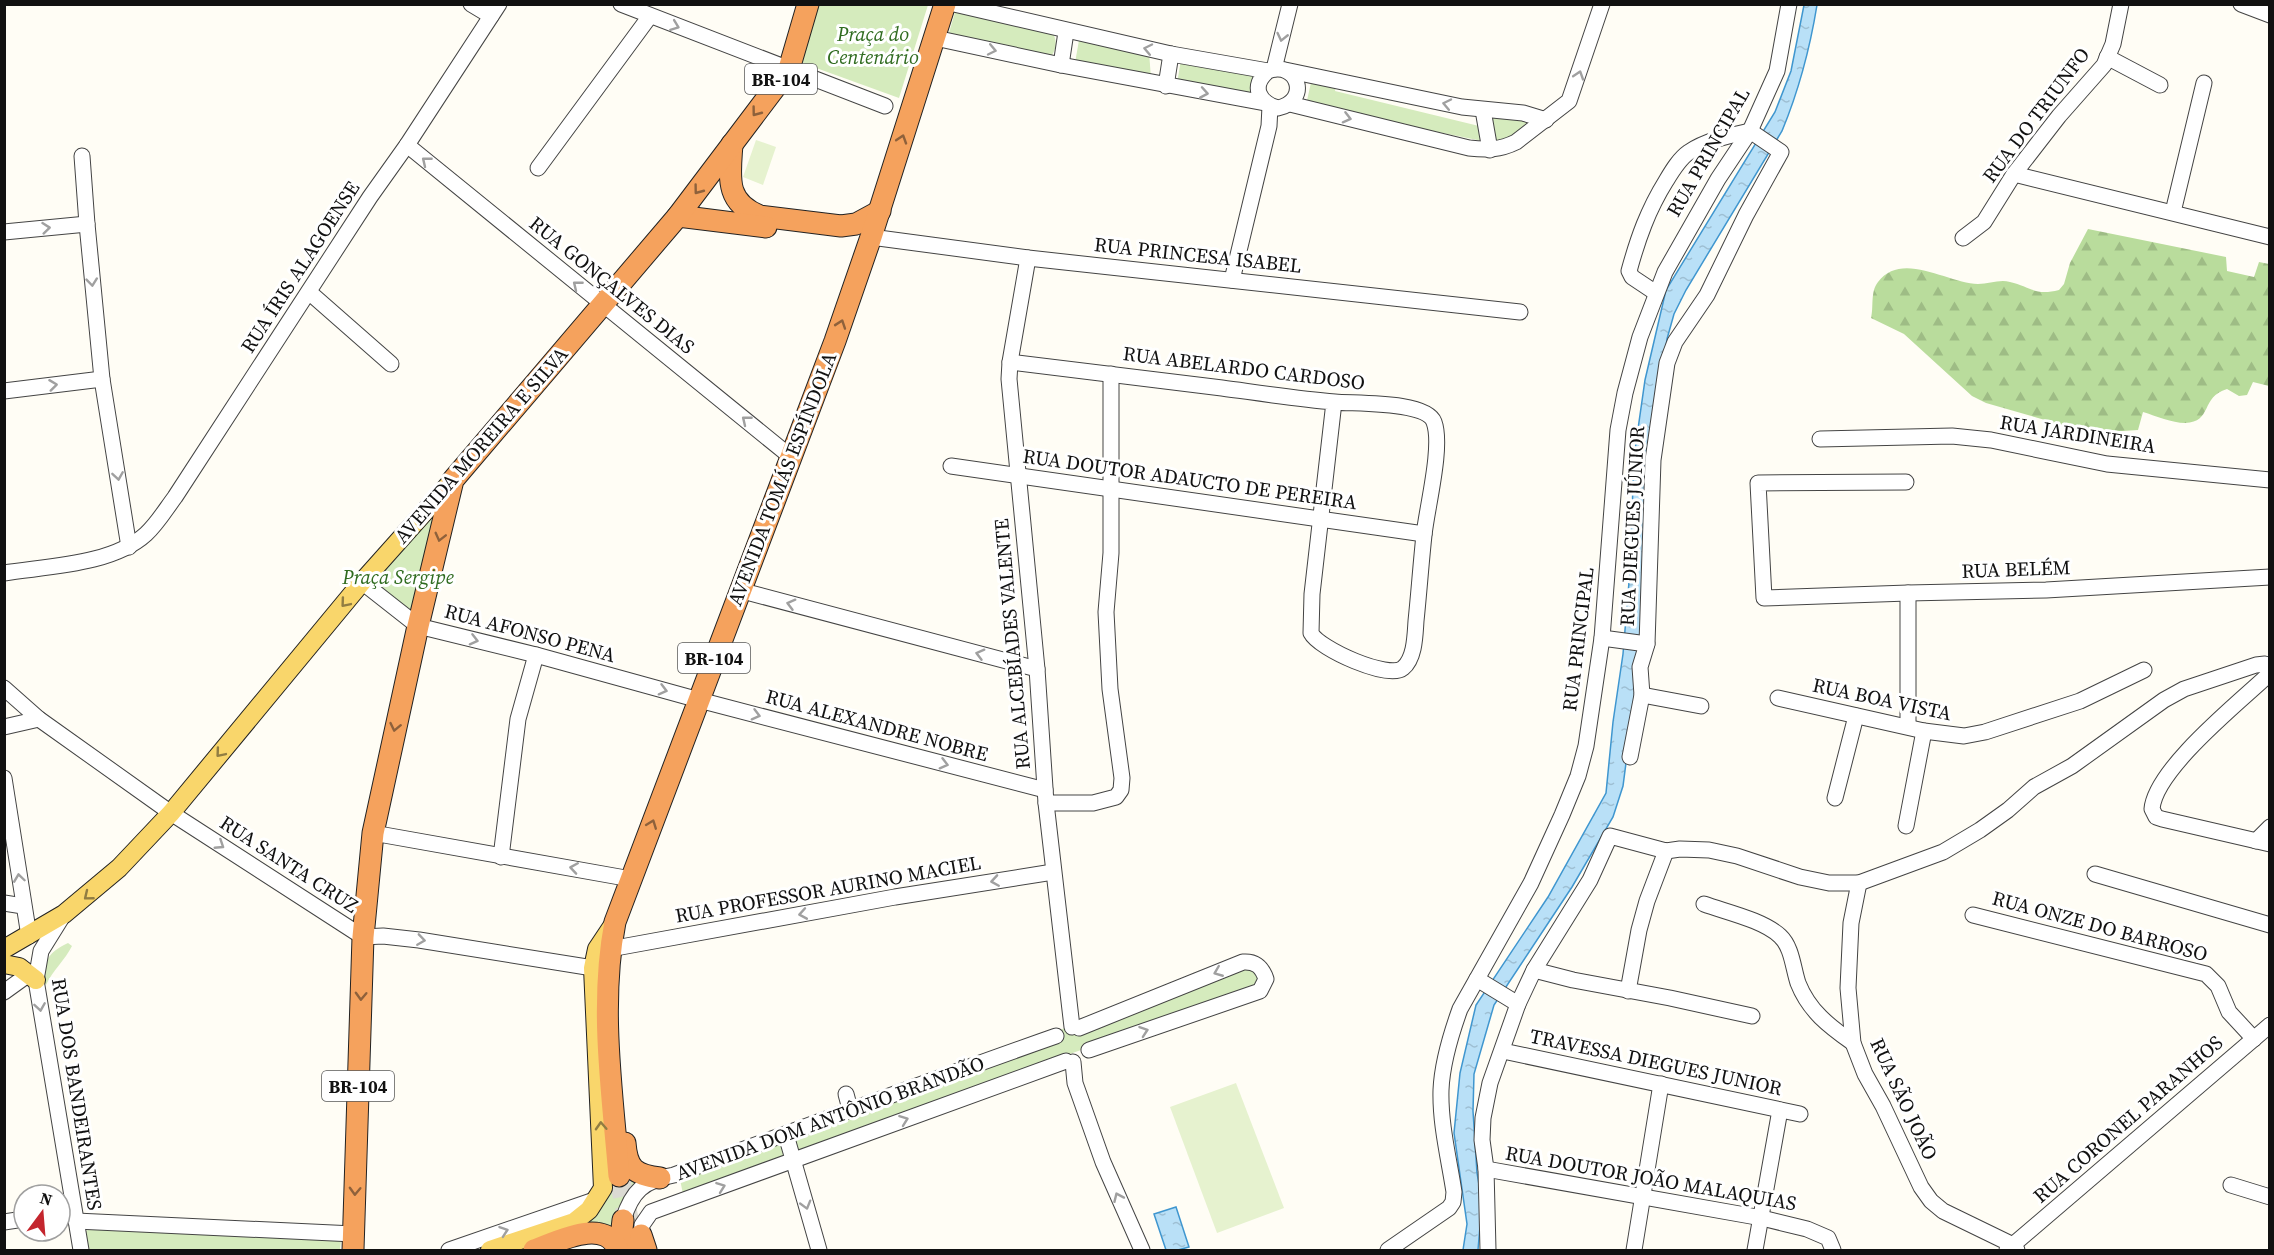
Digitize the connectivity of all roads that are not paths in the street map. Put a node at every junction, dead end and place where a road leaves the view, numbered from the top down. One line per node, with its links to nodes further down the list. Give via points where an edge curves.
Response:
1 (471, 4): 11 (street)
2 (621, 4): 13 (street)
3 (808, 4): 19 (highway, AVENIDA MOREIRA E SILVA / BR-104)
4 (945, 4): 15 (highway, AVENIDA TOMÁS ESPÍNDOLA / BR-104)
5 (954, 4): 14 (street)
6 (1290, 4): 20 (street, one-way to 20)
7 (1602, 4): 27 (street, one-way to 7, via 1564,107 1573,94)
8 (1789, 4): 28 (street, RUA PRINCIPAL, via 1777,71)
9 (2121, 4): 17 (street, RUA DO TRIUNFO)
10 (2248, 6): 12 (street)
11 (495, 10): 30 (street, RUA ÍRIS ALAGOENSE)
12 (2270, 15)
13 (650, 16): 19 (street, one-way to 19); 33 (street)
14 (1066, 32): 16 (street, one-way to 14); 18 (street)
15 (935, 38): 18 (street, one-way to 18); 36 (highway, AVENIDA TOMÁS ESPÍNDOLA / BR-104, one-way to 15)
16 (1171, 54): 20 (street); 22 (street)
17 (2108, 57): 23 (street); 34 (street, RUA DO TRIUNFO)
18 (1061, 65): 22 (street)
19 (789, 69): 25 (street); 29 (highway, AVENIDA MOREIRA E SILVA / BR-104, one-way to 29)
20 (1276, 70): 24 (street, via 1263,75 1258,87 1259,93); 24 (street, via 1294,77 1298,88 1297,94); 26 (street, one-way to 20)
21 (2204, 83): 37 (street)
22 (1166, 86): 24 (street, one-way to 24)
23 (2160, 86)
24 (1276, 105): 31 (street, one-way to 31); 47 (street)
25 (885, 106)
26 (1483, 110): 27 (street, via 1523,113); 31 (street)
27 (1546, 120): 31 (street, via 1516,142)
28 (1752, 132): 49 (street, RUA PRINCIPAL, via 1690,225); 49 (street, via 1720,137 1687,153 1655,198 1629,271); 76 (street, RUA DIEGUES JÚNIOR, via 1777,150 1707,295 1675,342 1667,363 1653,460)
29 (732, 143): 35 (highway); 38 (highway, AVENIDA MOREIRA E SILVA / BR-104, one-way to 38)
30 (407, 145): 48 (street, RUA ÍRIS ALAGOENSE); 50 (street, RUA GONÇALVES DIAS, one-way to 30)
31 (1490, 150)
32 (82, 156): 40 (street)
33 (538, 168)
34 (2014, 174): 37 (street); 44 (street, RUA DO TRIUNFO, via 1984,222)
35 (732, 190): 36 (highway, via 738,203 760,216 842,226 856,224); 39 (highway, via 729,208)
36 (880, 211): 42 (highway, AVENIDA TOMÁS ESPÍNDOLA / BR-104)
37 (2173, 212): 43 (street)
38 (678, 216): 39 (highway); 50 (highway, AVENIDA MOREIRA E SILVA / BR-104)
39 (720, 220): 45 (highway, via 838,235 852,241)
40 (87, 224): 41 (street, one-way to 40); 55 (street, one-way to 55)
41 (4, 232)
42 (871, 237): 45 (highway, AVENIDA TOMÁS ESPÍNDOLA / BR-104); 46 (street, RUA PRINCESA ISABEL)
43 (2270, 237)
44 (1963, 238)
45 (864, 258): 59 (highway, AVENIDA TOMÁS ESPÍNDOLA / BR-104, one-way to 45)
46 (1028, 258): 47 (street, RUA PRINCESA ISABEL); 52 (street, RUA ALCEBÍADES VALENTE)
47 (1232, 280): 51 (street, RUA PRINCESA ISABEL)
48 (309, 292): 53 (street); 68 (street, RUA ÍRIS ALAGOENSE, via 175,497 147,533)
49 (1656, 293): 75 (street, RUA PRINCIPAL, via 1640,336 1618,430)
50 (603, 306): 59 (street, RUA GONÇALVES DIAS, one-way to 50); 62 (highway, AVENIDA MOREIRA E SILVA / BR-104)
51 (1520, 312)
52 (1010, 362): 54 (street, RUA ABELARDO CARDOSO); 61 (street, RUA ALCEBÍADES VALENTE)
53 (391, 364)
54 (1111, 374): 57 (street, RUA ABELARDO CARDOSO); 65 (street)
55 (102, 379): 56 (street, one-way to 55); 68 (street, one-way to 68)
56 (4, 391)
57 (1334, 402): 66 (street); 67 (street, RUA ABELARDO CARDOSO, via 1395,406 1430,415 1436,439)
58 (1820, 439): 63 (street, RUA JARDINEIRA, via 1952,436 2108,464)
59 (791, 457): 72 (highway, AVENIDA TOMÁS ESPÍNDOLA / BR-104)
60 (951, 466): 61 (street, RUA DOUTOR ADAUCTO DE PEREIRA)
61 (1020, 477): 65 (street, RUA DOUTOR ADAUCTO DE PEREIRA); 78 (street, RUA ALCEBÍADES VALENTE)
62 (453, 480): 71 (main road, AVENIDA MOREIRA E SILVA); 74 (highway, BR-104, one-way to 74)
63 (2270, 480)
64 (1906, 482): 73 (street, RUA BELÉM, via 1758,483 1764,598)
65 (1112, 490): 66 (street, RUA DOUTOR ADAUCTO DE PEREIRA); 93 (street, RUA ALEXANDRE NOBRE, via 1106,612 1121,790 1116,797 1093,803)
66 (1321, 518): 67 (street, RUA DOUTOR ADAUCTO DE PEREIRA); 67 (street, via 1312,637 1322,646 1393,672 1407,663 1414,637)
67 (1424, 534)
68 (129, 546): 69 (street, RUA ÍRIS ALAGOENSE, via 99,558)
69 (4, 573)
70 (2270, 577): 73 (street, RUA BELÉM, via 2046,591)
71 (362, 582): 74 (street, RUA AFONSO PENA); 95 (main road, AVENIDA MOREIRA E SILVA, one-way to 95)
72 (739, 590): 78 (street, one-way to 72); 84 (highway, AVENIDA TOMÁS ESPÍNDOLA / BR-104)
73 (1908, 592): 88 (street)
74 (418, 626): 77 (street, RUA AFONSO PENA, one-way to 77); 98 (highway, BR-104, one-way to 98)
75 (1602, 638): 76 (street, RUA DIEGUES JÚNIOR); 121 (street, RUA PRINCIPAL, via 1578,776 1531,883)
76 (1645, 644): 82 (street, RUA DIEGUES JÚNIOR, via 1640,667)
77 (536, 655): 84 (street, RUA AFONSO PENA, one-way to 84); 101 (street, via 518,719)
78 (1036, 669): 93 (street, RUA ALCEBÍADES VALENTE)
79 (2270, 669): 99 (street, via 2177,762 2154,798 2152,809 2162,819); 105 (street, via 2265,664 2256,665 2184,689 1943,852)
80 (2144, 670): 90 (street, RUA BOA VISTA, via 2080,701 1985,732 1964,736)
81 (4, 688): 87 (street, RUA SANTA CRUZ)
82 (1642, 695): 85 (street); 91 (street, RUA DIEGUES JÚNIOR)
83 (1778, 698): 86 (street, RUA BOA VISTA)
84 (699, 700): 93 (street, RUA ALEXANDRE NOBRE, one-way to 93); 104 (highway, AVENIDA TOMÁS ESPÍNDOLA / BR-104, one-way to 84)
85 (1701, 706)
86 (1856, 716): 88 (street, RUA BOA VISTA); 94 (street)
87 (39, 719): 89 (street); 95 (street, RUA SANTA CRUZ)
88 (1908, 726): 90 (street, RUA BOA VISTA)
89 (4, 727)
90 (1924, 731): 96 (street)
91 (1630, 757)
92 (4, 778): 108 (street, one-way to 92)
93 (1046, 797): 102 (street, RUA ALCEBÍADES VALENTE)
94 (1835, 798)
95 (171, 813): 109 (main road, AVENIDA MOREIRA E SILVA, one-way to 109, via 119,868); 114 (street, RUA SANTA CRUZ, one-way to 114)
96 (1906, 826)
97 (2270, 827): 99 (street)
98 (373, 832): 101 (street); 114 (highway, BR-104)
99 (2263, 842)
100 (1666, 851): 105 (street, via 1709,850 1800,877); 119 (street, via 1610,836 1590,880); 122 (street, via 1639,930)
101 (501, 857): 104 (street, one-way to 101)
102 (1053, 872): 116 (street, RUA PROFESSOR AURINO MACIEL, one-way to 116); 128 (street, RUA ALCEBÍADES VALENTE)
103 (2095, 874): 112 (street)
104 (631, 879): 111 (highway, AVENIDA TOMÁS ESPÍNDOLA / BR-104)
105 (1859, 884): 131 (street, RUA SÃO JOÃO, via 1848,954)
106 (4, 903): 108 (street)
107 (1704, 904): 131 (street, via 1778,933 1787,946 1803,992 1819,1018)
108 (23, 906): 113 (street)
109 (64, 914): 113 (main road, AVENIDA MOREIRA E SILVA); 120 (street, RUA DOS BANDEIRANTES, via 40,951)
110 (1973, 915): 130 (street, RUA ONZE DO BARROSO, via 2206,974 2218,986 2229,1012)
111 (615, 922): 116 (highway, AVENIDA TOMÁS ESPÍNDOLA / BR-104); 118 (main road, via 597,949)
112 (2270, 925)
113 (29, 936): 115 (main road, AVENIDA MOREIRA E SILVA)
114 (363, 937): 118 (street, RUA SANTA CRUZ, one-way to 118, via 419,940); 156 (highway, BR-104, one-way to 156)
115 (4, 949)
116 (610, 949): 125 (highway, BR-104)
117 (4, 964): 120 (main road, via 19,967)
118 (593, 968): 148 (main road, one-way to 118)
119 (1534, 970): 122 (street); 124 (street)
120 (32, 977): 123 (street); 146 (street, RUA DOS BANDEIRANTES, one-way to 146)
121 (1481, 981): 124 (street); 165 (street, RUA PRINCIPAL, via 1460,1009 1442,1080 1453,1202)
122 (1628, 991): 126 (street)
123 (4, 992)
124 (1518, 1004): 133 (street)
125 (608, 1006): 145 (highway, via 618,1033 628,1161 643,1176); 148 (highway, BR-104, via 612,1089)
126 (1752, 1016)
127 (2270, 1025): 130 (street, RUA CORONEL PARANHOS)
128 (1076, 1027): 129 (street, via 1062,1030); 132 (street, via 1088,1037); 132 (street, one-way to 128, via 1260,991 1266,979 1263,970 1254,963 1243,962)
129 (1056, 1036): 134 (street, via 1054,1046 1058,1055); 137 (street, AVENIDA DOM ANTÔNIO BRANDÃO)
130 (2254, 1039): 158 (street, RUA CORONEL PARANHOS)
131 (1853, 1043): 158 (street, RUA SÃO JOÃO, via 1931,1201)
132 (1089, 1050): 134 (street, via 1085,1056)
133 (1503, 1051): 135 (street, TRAVESSA DIEGUES JUNIOR); 144 (street, via 1490,1083 1483,1118)
134 (1069, 1062): 142 (street, AVENIDA DOM ANTÔNIO BRANDÃO, one-way to 134); 159 (street, one-way to 134, via 1103,1162)
135 (1661, 1084): 138 (street, TRAVESSA DIEGUES JUNIOR); 149 (street)
136 (846, 1094): 137 (street)
137 (850, 1109): 140 (street, AVENIDA DOM ANTÔNIO BRANDÃO)
138 (1780, 1110): 139 (street, TRAVESSA DIEGUES JUNIOR); 153 (street)
139 (1800, 1114)
140 (786, 1135): 141 (street, AVENIDA DOM ANTÔNIO BRANDÃO); 142 (street)
141 (764, 1142): 143 (street); 145 (street, AVENIDA DOM ANTÔNIO BRANDÃO)
142 (794, 1160): 143 (street, AVENIDA DOM ANTÔNIO BRANDÃO); 164 (street, one-way to 164)
143 (771, 1169): 151 (street, AVENIDA DOM ANTÔNIO BRANDÃO, one-way to 143)
144 (1486, 1169): 149 (street, RUA DOUTOR JOÃO MALAQUIAS); 166 (street)
145 (667, 1177): 151 (street); 154 (street, AVENIDA DOM ANTÔNIO BRANDÃO, via 641,1187 629,1201)
146 (65, 1183)
147 (2231, 1185): 150 (street)
148 (607, 1186): 161 (street, one-way to 148); 162 (main road, via 574,1222)
149 (1643, 1196): 153 (street, RUA DOUTOR JOÃO MALAQUIAS); 167 (street)
150 (2270, 1197)
151 (683, 1200): 157 (street, AVENIDA DOM ANTÔNIO BRANDÃO, via 651,1212)
152 (72, 1215): 156 (street)
153 (1762, 1218): 168 (street); 169 (street, RUA DOUTOR JOÃO MALAQUIAS, via 1828,1238)
154 (623, 1220): 157 (highway, via 622,1229)
155 (72, 1222): 160 (street, RUA DOS BANDEIRANTES)
156 (354, 1242)
157 (632, 1246): 163 (highway, via 591,1233)
158 (2012, 1249)
159 (1142, 1250)
160 (81, 1251)
161 (449, 1251)
162 (490, 1251)
163 (534, 1251)
164 (819, 1251)
165 (1388, 1251)
166 (1488, 1251)
167 (1634, 1251)
168 (1755, 1251)
169 (1833, 1251)

